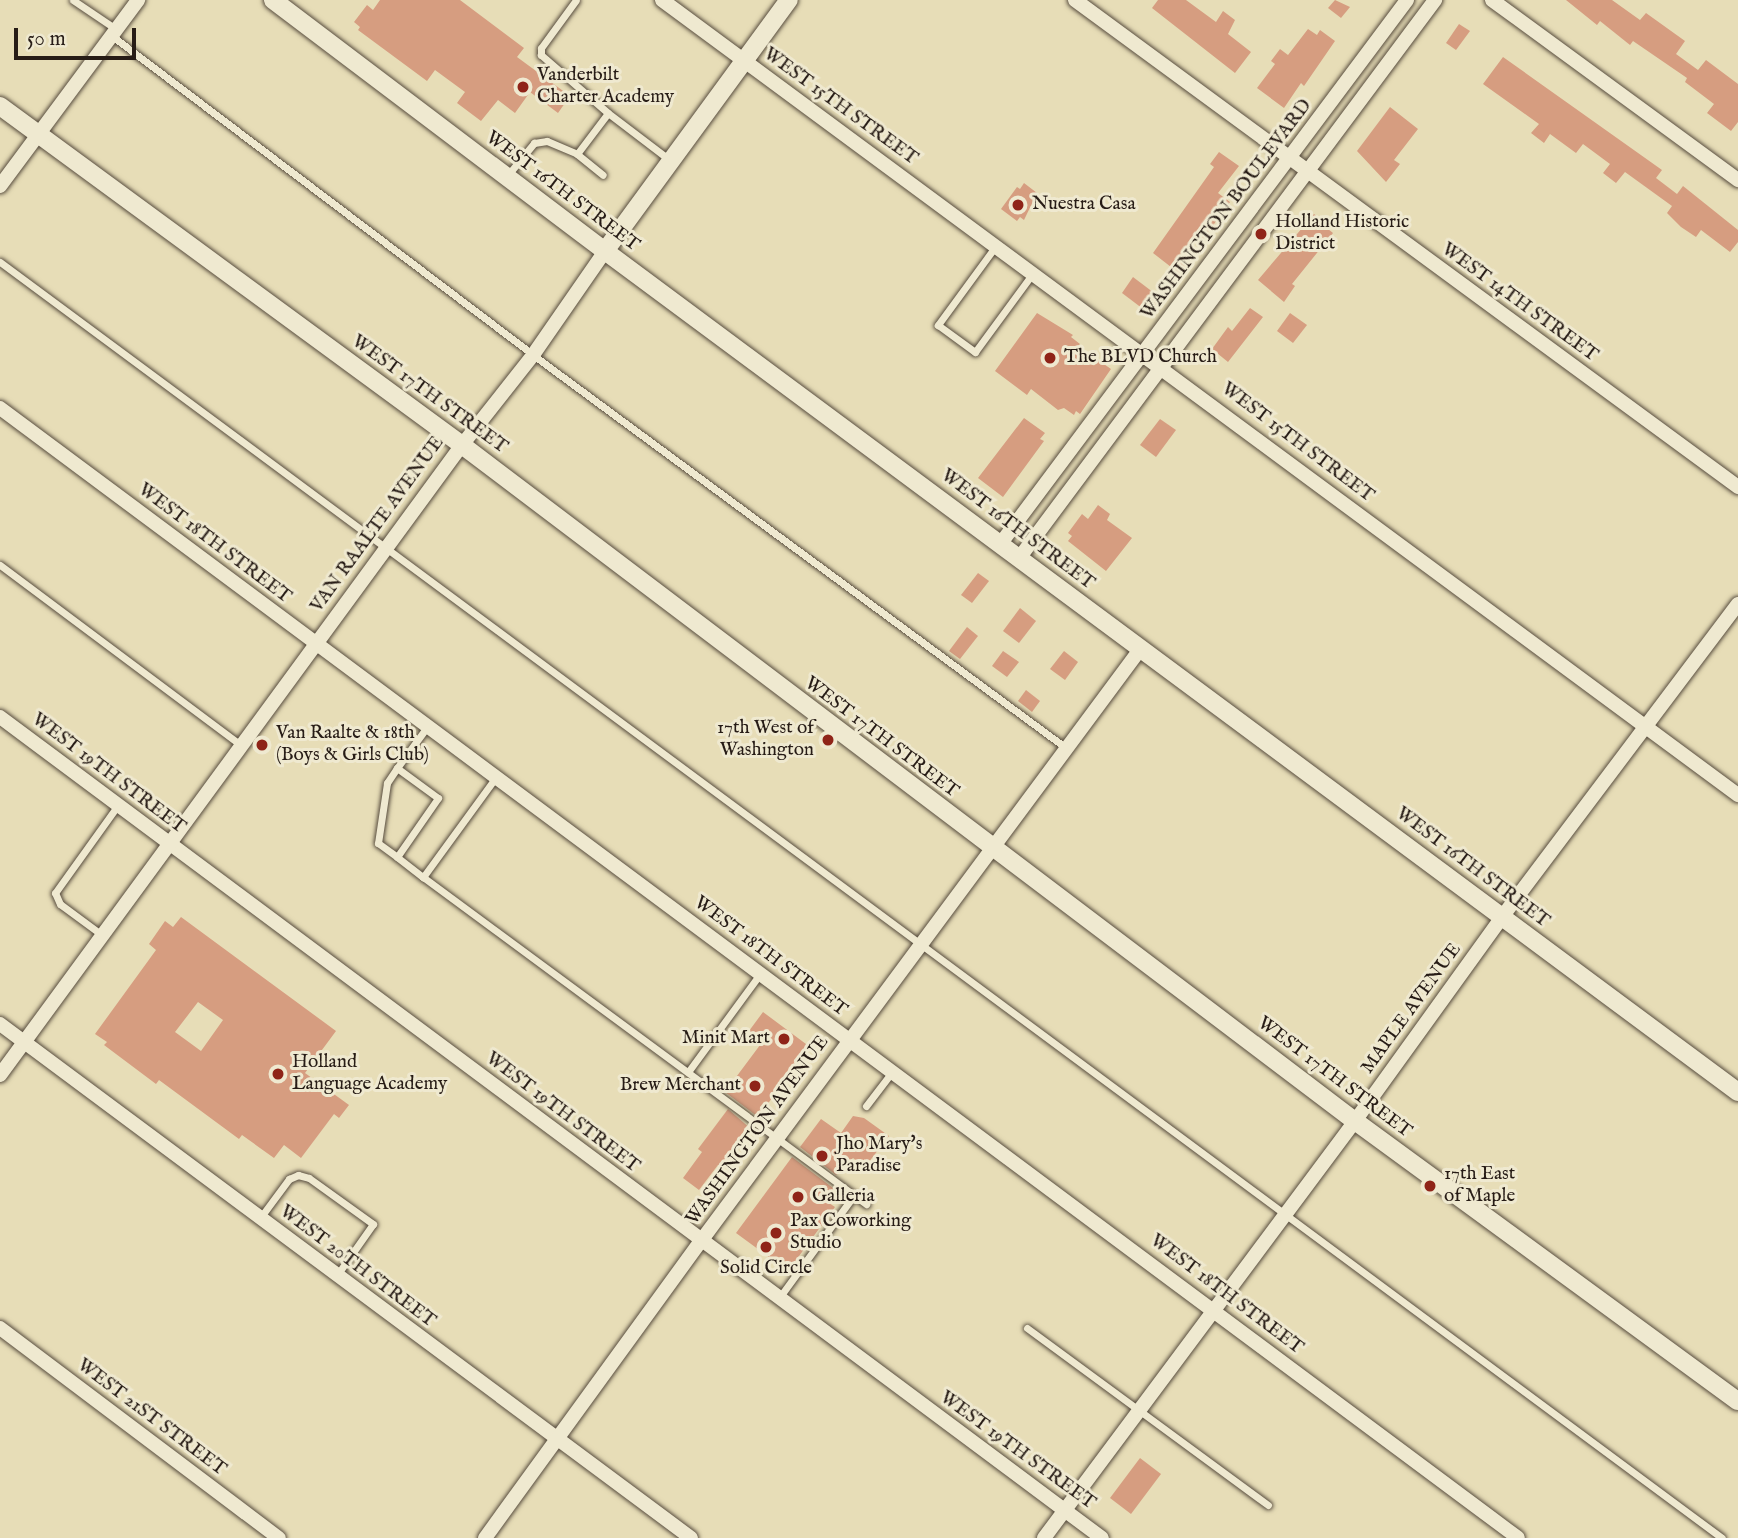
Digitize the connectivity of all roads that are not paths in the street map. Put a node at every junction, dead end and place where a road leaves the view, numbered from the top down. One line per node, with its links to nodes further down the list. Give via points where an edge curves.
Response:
1 (73, 0): 11 (lane)
2 (138, 0): 11 (street)
3 (576, 0): 14 (lane, via 541,48 541,55)
4 (662, 0): 12 (street, WEST 15TH STREET)
5 (789, 0): 12 (street, VAN RAALTE AVENUE)
6 (1075, 0): 17 (street, WEST 14TH STREET)
7 (1408, 0): 17 (street, WASHINGTON BOULEVARD)
8 (1435, 0): 19 (street)
9 (1492, 0): 22 (street)
10 (282, 3): 21 (street, WEST 16TH STREET)
11 (114, 33): 15 (street); 28 (lane)
12 (744, 61): 18 (street, VAN RAALTE AVENUE); 24 (street, WEST 15TH STREET)
13 (0, 106): 15 (street, WEST 17TH STREET)
14 (608, 113): 16 (lane); 18 (lane)
15 (38, 134): 23 (street); 32 (street, WEST 17TH STREET)
16 (577, 154): 20 (lane); 21 (lane, via 547,141 534,143)
17 (1289, 158): 19 (street, WEST 14TH STREET); 29 (street, WASHINGTON BOULEVARD)
18 (671, 161): 25 (street, VAN RAALTE AVENUE)
19 (1308, 171): 30 (street); 33 (street, WEST 14TH STREET)
20 (603, 175)
21 (507, 177): 25 (street, WEST 16TH STREET)
22 (1738, 180)
23 (0, 186)
24 (996, 245): 27 (street, WEST 15TH STREET); 27 (lane, via 938,325 975,352)
25 (606, 251): 28 (street, VAN RAALTE AVENUE); 34 (street, WEST 16TH STREET)
26 (0, 262): 35 (lane)
27 (1033, 272): 29 (street, WEST 15TH STREET)
28 (534, 355): 32 (street, VAN RAALTE AVENUE); 45 (lane)
29 (1143, 355): 30 (street, WEST 15TH STREET); 34 (street, WASHINGTON BOULEVARD)
30 (1162, 368): 36 (street); 43 (street, WEST 15TH STREET)
31 (0, 408): 39 (street, WEST 18TH STREET)
32 (461, 445): 35 (street, VAN RAALTE AVENUE); 51 (street, WEST 17TH STREET)
33 (1738, 487)
34 (1001, 543): 36 (street, WEST 16TH STREET)
35 (386, 548): 39 (street, VAN RAALTE AVENUE); 56 (lane)
36 (1020, 557): 40 (street, WEST 16TH STREET)
37 (0, 565): 44 (lane)
38 (1738, 604): 43 (street, MAPLE AVENUE)
39 (318, 645): 42 (street, WEST 18TH STREET); 44 (street, VAN RAALTE AVENUE)
40 (1141, 648): 45 (street, WASHINGTON AVENUE); 54 (street, WEST 16TH STREET)
41 (0, 717): 49 (street, WEST 19TH STREET)
42 (427, 726): 46 (lane); 47 (street, WEST 18TH STREET)
43 (1646, 727): 48 (street, WEST 15TH STREET); 54 (street, MAPLE AVENUE)
44 (241, 746): 50 (street, VAN RAALTE AVENUE)
45 (1066, 748): 51 (street, WASHINGTON AVENUE)
46 (397, 768): 52 (lane, via 387,783 378,843); 52 (lane, via 438,798)
47 (496, 777): 53 (lane); 57 (street, WEST 18TH STREET)
48 (1738, 795)
49 (118, 805): 50 (street, WEST 19TH STREET); 55 (lane, via 55,892 60,904)
50 (169, 844): 55 (street, VAN RAALTE AVENUE); 72 (street, WEST 19TH STREET)
51 (991, 848): 56 (street, WASHINGTON AVENUE); 66 (street, WEST 17TH STREET)
52 (397, 857): 53 (lane)
53 (423, 877): 61 (lane)
54 (1502, 916): 64 (street, WEST 16TH STREET); 66 (street, MAPLE AVENUE)
55 (102, 935): 60 (street, VAN RAALTE AVENUE)
56 (920, 944): 59 (street, WASHINGTON AVENUE); 70 (lane)
57 (760, 974): 59 (street, WEST 18TH STREET); 61 (lane)
58 (0, 1024): 60 (street, WEST 20TH STREET)
59 (849, 1040): 62 (street, WEST 18TH STREET); 67 (street, WASHINGTON AVENUE)
60 (24, 1042): 63 (street, VAN RAALTE AVENUE); 71 (street, WEST 20TH STREET)
61 (688, 1072): 67 (lane)
62 (892, 1072): 65 (lane); 75 (street, WEST 18TH STREET)
63 (0, 1075)
64 (1738, 1091)
65 (866, 1106)
66 (1355, 1121): 70 (street, MAPLE AVENUE); 78 (street, WEST 17TH STREET)
67 (778, 1139): 68 (lane); 72 (street, WASHINGTON AVENUE)
68 (854, 1195): 69 (lane); 74 (lane)
69 (866, 1204)
70 (1285, 1214): 75 (street, MAPLE AVENUE); 89 (lane)
71 (260, 1219): 73 (street, WEST 20TH STREET); 73 (lane, via 289,1179 298,1175 309,1178 373,1224)
72 (701, 1241): 74 (street, WEST 19TH STREET); 80 (street, WASHINGTON AVENUE)
73 (337, 1276): 80 (street, WEST 20TH STREET)
74 (779, 1298): 82 (street, WEST 19TH STREET)
75 (1213, 1309): 79 (street, MAPLE AVENUE); 88 (street, WEST 18TH STREET)
76 (0, 1328): 83 (street, WEST 21ST STREET)
77 (1027, 1328): 79 (lane)
78 (1738, 1401)
79 (1139, 1410): 81 (lane); 82 (street, MAPLE AVENUE)
80 (557, 1440): 84 (street, WASHINGTON AVENUE); 85 (street, WEST 20TH STREET)
81 (1268, 1505)
82 (1064, 1510): 86 (street, MAPLE AVENUE); 87 (street, WEST 19TH STREET)
83 (279, 1538)
84 (485, 1538)
85 (691, 1538)
86 (1044, 1538)
87 (1102, 1538)
88 (1518, 1538)
89 (1722, 1538)

